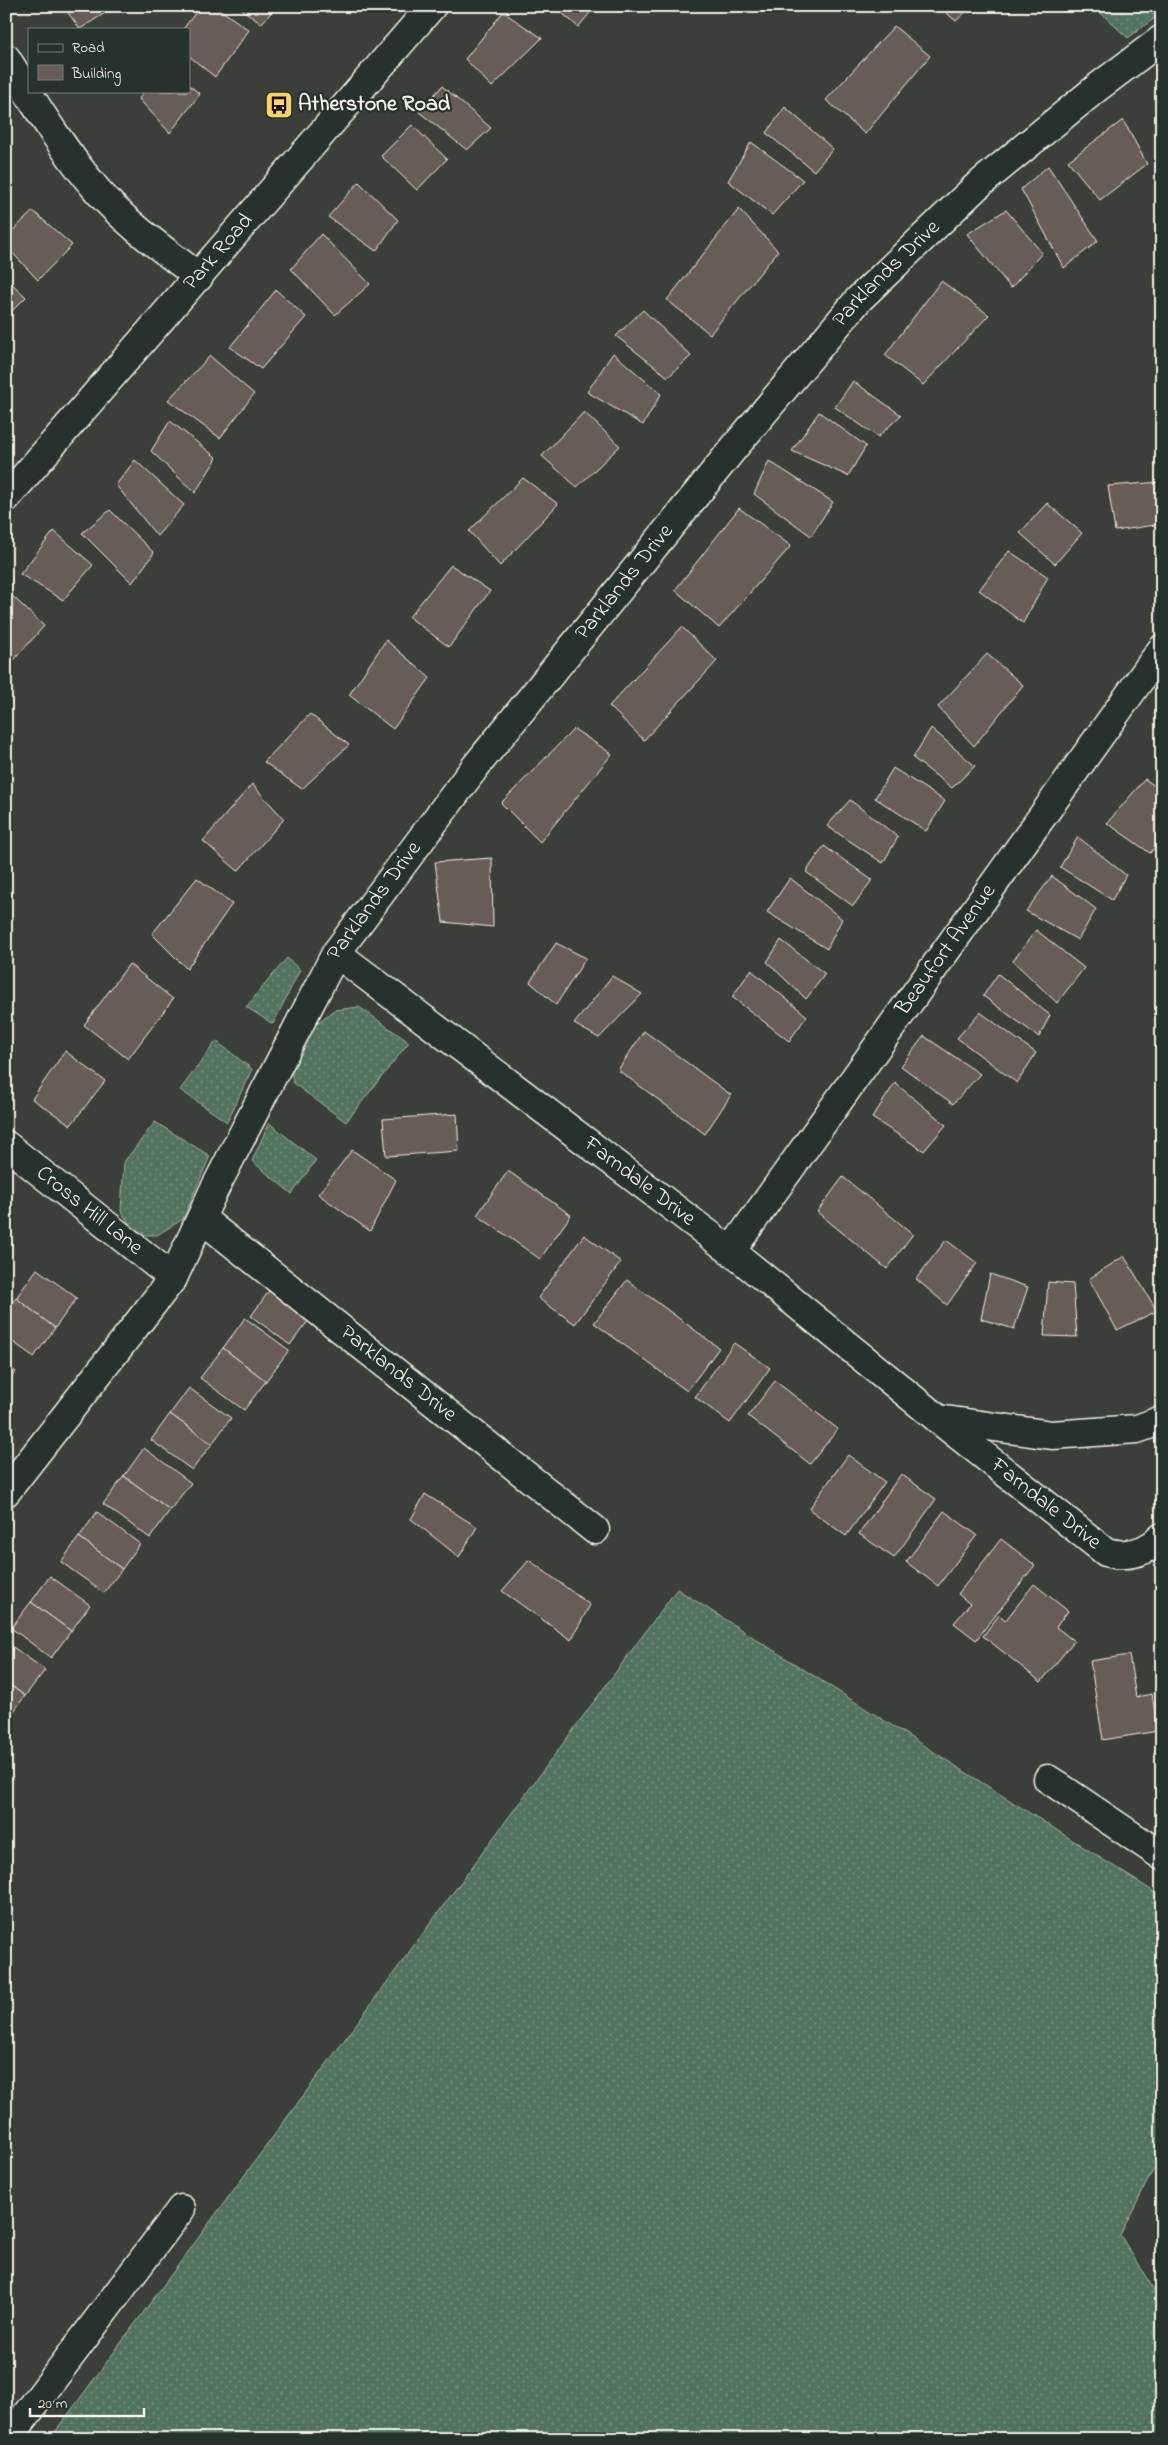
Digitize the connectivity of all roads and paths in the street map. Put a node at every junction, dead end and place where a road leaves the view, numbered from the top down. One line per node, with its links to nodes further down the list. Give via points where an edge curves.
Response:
1 (432, 6): 4 (street, Park Road)
2 (1162, 40): 7 (street, Parklands Drive, via 1098,87 976,186 859,299 567,652 449,801)
3 (6, 58): 4 (street, via 54,134 98,191 130,223)
4 (199, 277): 5 (street, Park Road)
5 (6, 498)
6 (1162, 650): 10 (street, Beaufort Avenue)
7 (336, 952): 9 (street, Parklands Drive); 10 (street, Farndale Drive)
8 (6, 1145): 11 (street, Cross Hill Lane)
9 (202, 1219): 11 (street, Parklands Drive); 15 (street, Parklands Drive)
10 (731, 1251): 12 (street, Farndale Drive)
11 (172, 1278): 14 (street, Parklands Drive)
12 (938, 1419): 13 (street, Farndale Drive, via 1052,1436 1138,1429); 16 (street, Farndale Drive, via 1106,1552 1115,1555 1137,1553 1153,1546)
13 (1162, 1420)
14 (6, 1492)
15 (595, 1530)
16 (1162, 1537)
17 (1048, 1779): 18 (street)
18 (1162, 1856)
19 (181, 2209): 20 (street)
20 (8, 2439)

